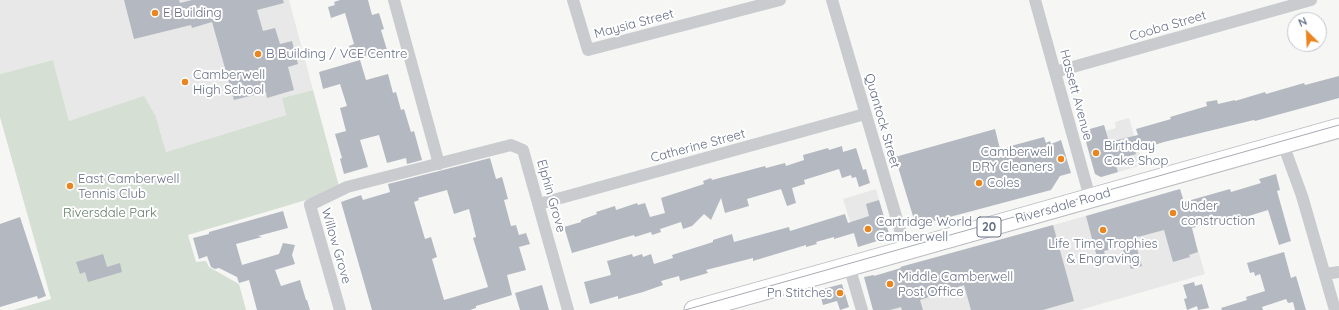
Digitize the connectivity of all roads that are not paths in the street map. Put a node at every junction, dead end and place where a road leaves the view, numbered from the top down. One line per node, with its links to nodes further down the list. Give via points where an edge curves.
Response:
1 (394, 0): 11 (street)
2 (573, 0): 3 (street, Maysia Street, via 588,50)
3 (780, 0)
4 (832, 0): 8 (street, Quantock Street)
5 (1036, 0): 7 (street, Hassett Avenue)
6 (1311, 0): 7 (street, Cooba Street)
7 (1055, 72): 12 (street, Hassett Avenue)
8 (865, 114): 13 (street, Catherine Street); 14 (street, Quantock Street)
9 (1339, 128): 10 (main road, Riversdale Road / 20)
10 (1287, 142): 12 (main road, Riversdale Road / 20); 17 (street)
11 (439, 164): 13 (street, Elphin Grove, via 511,145 523,150); 19 (street, Willow Grove, via 347,187 310,205)
12 (1090, 198): 14 (main road, Riversdale Road / 20)
13 (539, 204): 20 (street, Elphin Grove)
14 (906, 250): 15 (main road, Riversdale Road / 20)
15 (850, 266): 21 (main road, Riversdale Road / 20); 22 (street)
16 (1339, 272): 17 (street)
17 (1326, 279): 18 (street); 23 (street)
18 (1339, 279)
19 (340, 310)
20 (568, 310)
21 (694, 310)
22 (862, 310)
23 (1335, 310)

